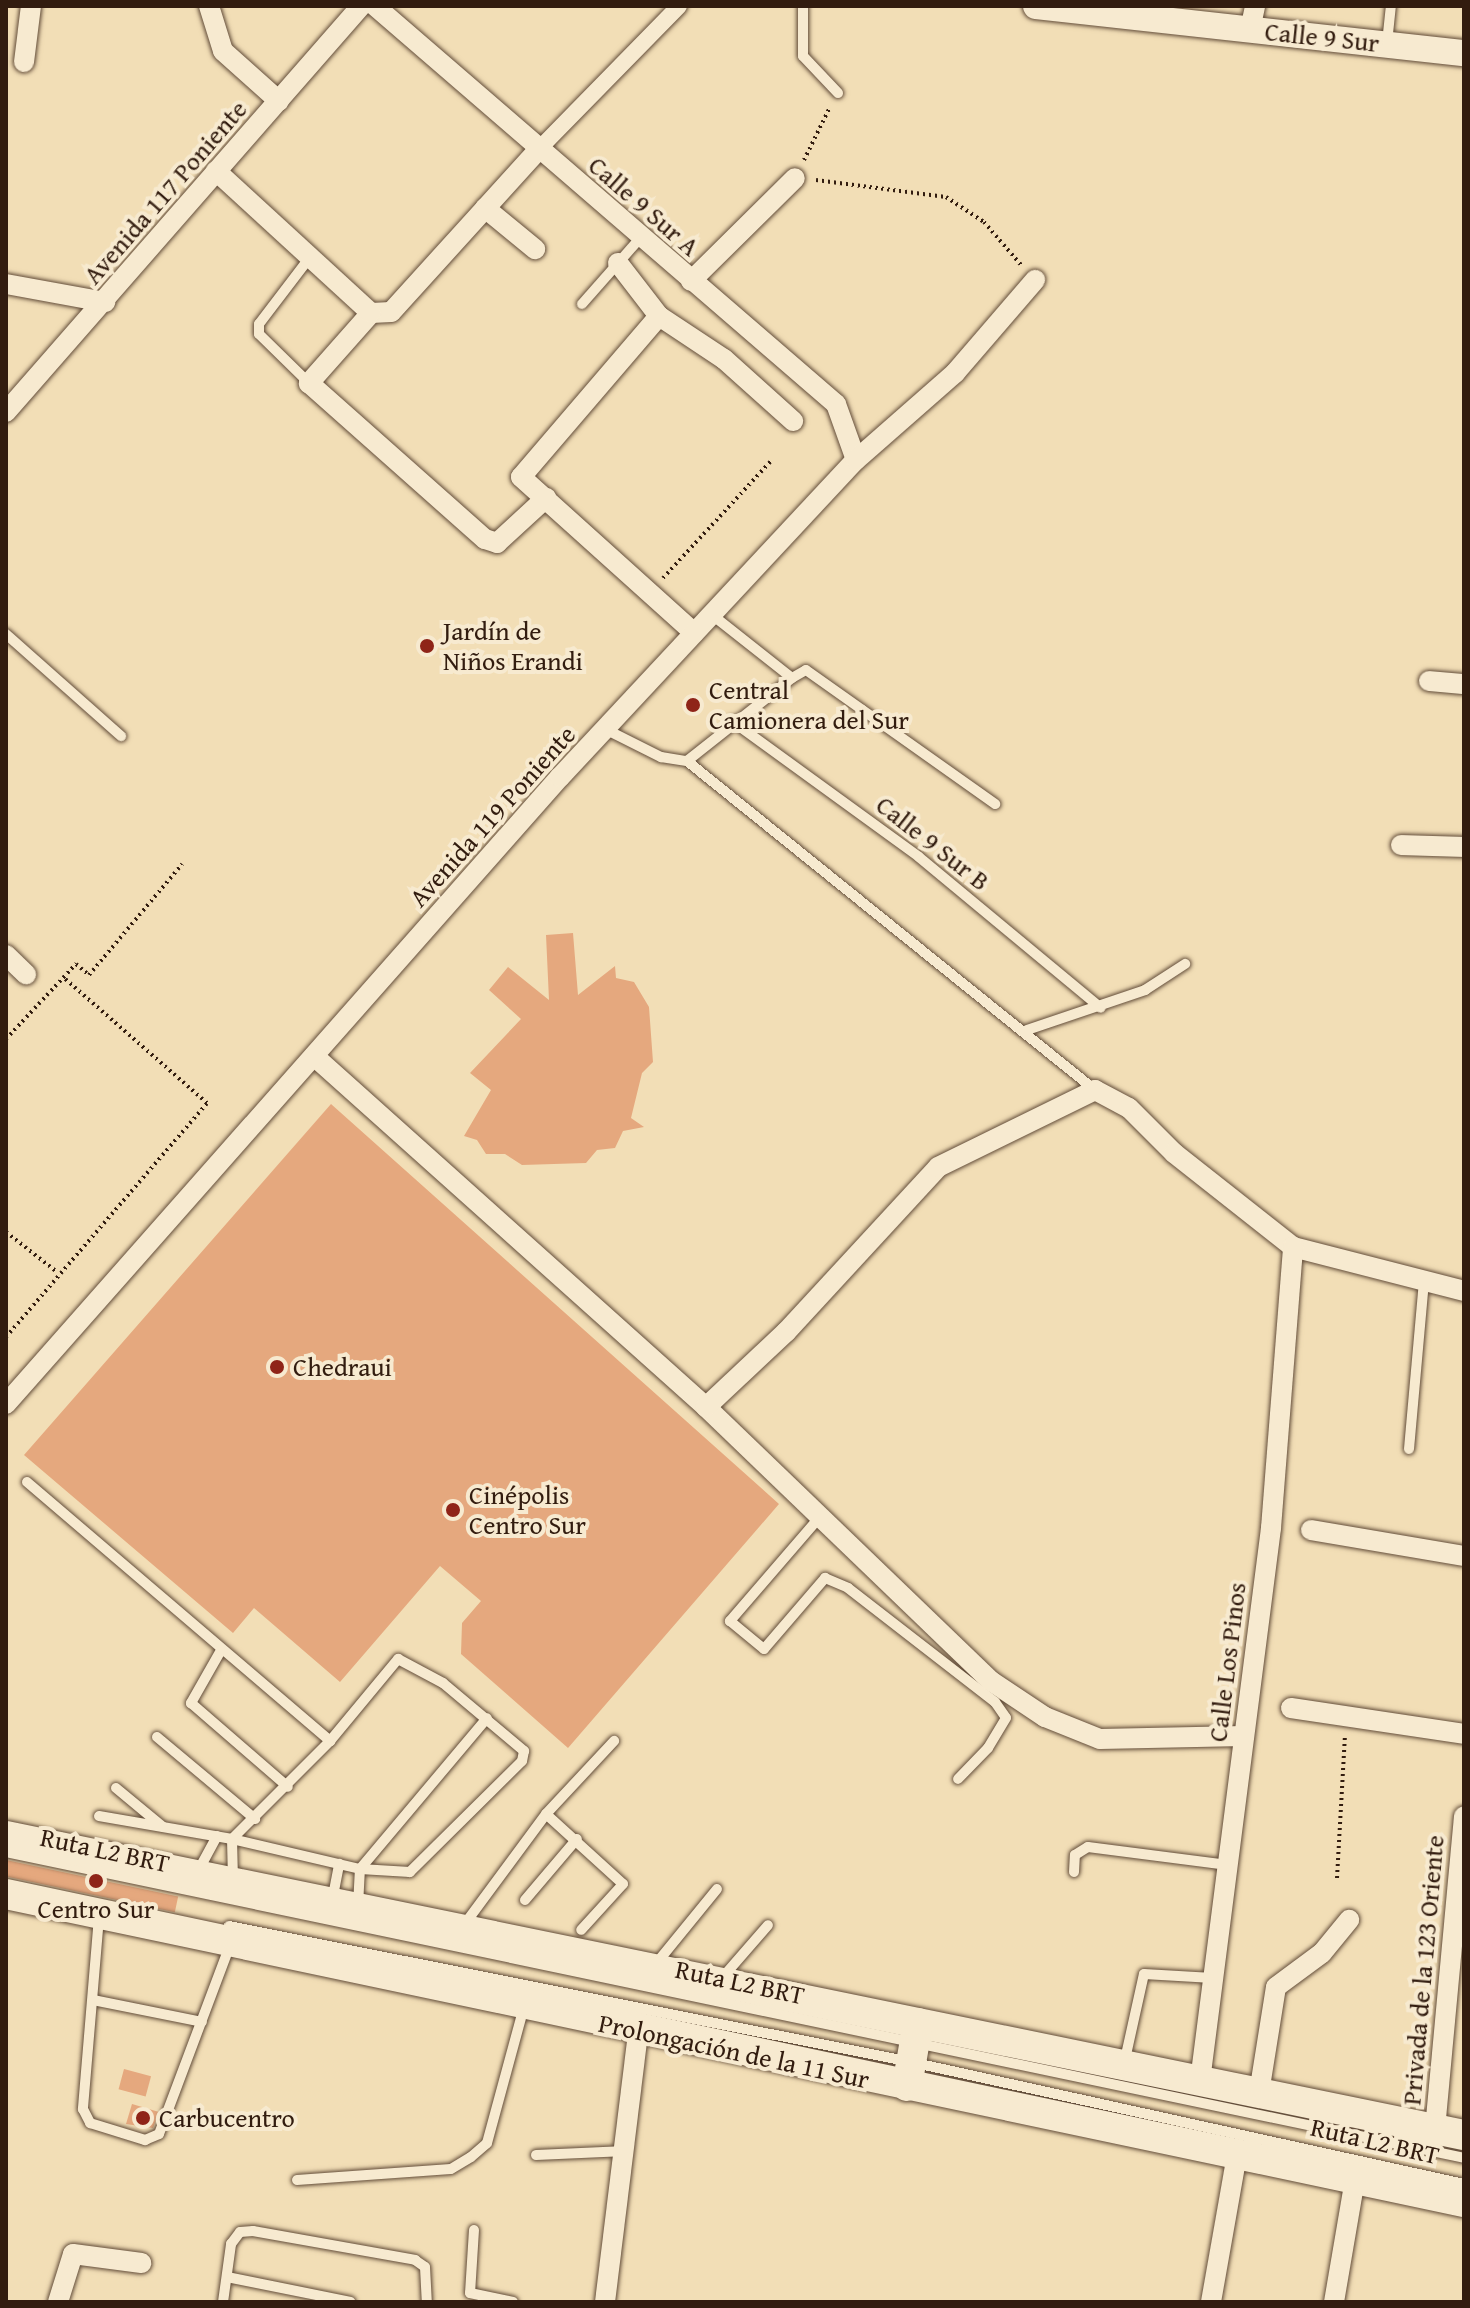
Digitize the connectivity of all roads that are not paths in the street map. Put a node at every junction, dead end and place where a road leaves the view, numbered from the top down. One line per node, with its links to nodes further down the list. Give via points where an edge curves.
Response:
1 (31, 6): 12 (street)
2 (209, 6): 14 (street, via 223,51)
3 (361, 6): 14 (street, Avenida 117 Poniente)
4 (375, 6): 15 (street, Calle 9 Sur A)
5 (679, 6): 15 (street)
6 (803, 6): 13 (lane, via 803,56)
7 (1036, 6): 9 (street, Calle 9 Sur)
8 (1391, 6): 10 (lane)
9 (1253, 18): 10 (street, Calle 9 Sur)
10 (1386, 45): 11 (street, Calle 9 Sur)
11 (1464, 53)
12 (24, 62)
13 (838, 93)
14 (279, 101): 16 (street, Avenida 117 Poniente)
15 (539, 149): 18 (street); 19 (street, Calle 9 Sur A)
16 (216, 171): 21 (street); 26 (street, Avenida 117 Poniente)
17 (795, 178): 24 (street)
18 (485, 208): 20 (street); 28 (street, via 391,312)
19 (641, 237): 22 (lane); 24 (street, Calle 9 Sur A)
20 (535, 249)
21 (310, 257): 28 (street); 30 (lane, via 259,324 259,334)
22 (618, 263): 27 (lane); 29 (street)
23 (1035, 280): 33 (street, Avenida 119 Poniente, via 955,373)
24 (691, 281): 33 (street, Calle 9 Sur A, via 836,404)
25 (6, 284): 26 (street)
26 (105, 302): 31 (street, Avenida 117 Poniente)
27 (582, 304)
28 (371, 313): 30 (street)
29 (659, 316): 32 (street, via 724,359); 34 (street, via 521,477)
30 (309, 383): 34 (street, via 485,539 497,543)
31 (6, 412)
32 (793, 421)
33 (856, 460): 35 (street, Avenida 119 Poniente)
34 (546, 498): 36 (street)
35 (711, 614): 36 (street, Avenida 119 Poniente); 38 (lane)
36 (694, 633): 42 (street, Avenida 119 Poniente)
37 (6, 634): 43 (lane)
38 (792, 678): 41 (lane); 45 (lane, via 806,670)
39 (1429, 681): 40 (street)
40 (1464, 684)
41 (732, 721): 44 (lane); 51 (lane, Calle 9 Sur B, via 919,857)
42 (605, 729): 44 (lane, via 661,757); 53 (street, Avenida 119 Poniente)
43 (121, 736)
44 (687, 761): 52 (lane)
45 (995, 804)
46 (1401, 845): 47 (street)
47 (1464, 847)
48 (6, 955): 50 (street)
49 (1185, 964): 51 (lane)
50 (26, 974)
51 (1101, 1008): 52 (lane)
52 (1027, 1030): 54 (lane)
53 (314, 1056): 58 (street, Avenida 119 Poniente); 59 (street)
54 (1095, 1090): 55 (street, via 1129,1108 1174,1153); 59 (street, via 938,1167 786,1332)
55 (1293, 1247): 56 (street); 69 (street, Calle Los Pinos, via 1271,1528)
56 (1424, 1281): 57 (street); 60 (lane)
57 (1464, 1291)
58 (6, 1404)
59 (706, 1407): 62 (street)
60 (1409, 1449)
61 (27, 1482): 65 (lane)
62 (818, 1519): 69 (street, via 931,1629 1045,1717 1100,1739); 73 (lane, via 730,1621 764,1649 825,1578 848,1588 995,1702 1006,1718)
63 (1311, 1530): 64 (street)
64 (1464, 1556)
65 (220, 1652): 71 (lane); 74 (lane, via 193,1696 195,1710)
66 (1291, 1708): 68 (street)
67 (487, 1718): 71 (lane, via 443,1683 398,1659); 88 (lane); 88 (lane, via 519,1742 522,1761 419,1867)
68 (1464, 1734)
69 (1244, 1736): 87 (street, Calle Los Pinos)
70 (157, 1737): 79 (lane)
71 (330, 1741): 74 (lane)
72 (614, 1741): 76 (lane)
73 (958, 1779)
74 (288, 1787): 79 (lane)
75 (116, 1788): 80 (lane)
76 (546, 1814): 84 (lane); 101 (lane)
77 (99, 1816): 80 (lane)
78 (1464, 1816): 107 (street, Privada de la 123 Oriente)
79 (255, 1819): 83 (lane)
80 (165, 1828): 82 (lane)
81 (6, 1836): 90 (main road, Prolongación de la 11 Sur)
82 (217, 1836): 83 (lane); 90 (lane)
83 (232, 1839): 86 (lane); 92 (lane)
84 (577, 1839): 95 (lane); 100 (lane, via 623,1884)
85 (6, 1852): 111 (lane, Ruta L2 BRT)
86 (339, 1864): 88 (lane); 96 (lane)
87 (1228, 1865): 89 (lane, via 1088,1847 1075,1855); 104 (street, Calle Los Pinos)
88 (360, 1869): 96 (lane)
89 (1074, 1872)
90 (194, 1879): 92 (main road, Prolongación de la 11 Sur)
91 (6, 1881): 111 (lane, Ruta L2 BRT)
92 (233, 1886): 96 (main road, Prolongación de la 11 Sur)
93 (717, 1889): 103 (lane)
94 (6, 1894): 97 (main road, Prolongación de la 11 Sur)
95 (525, 1900)
96 (344, 1909): 101 (main road, Prolongación de la 11 Sur)
97 (99, 1915): 102 (main road, Prolongación de la 11 Sur); 106 (lane)
98 (1349, 1920): 114 (street, via 1322,1953 1276,1987)
99 (768, 1925): 105 (lane)
100 (581, 1930)
101 (461, 1931): 103 (main road, Prolongación de la 11 Sur)
102 (230, 1943): 108 (main road, Prolongación de la 11 Sur); 109 (lane)
103 (652, 1970): 105 (main road, Prolongación de la 11 Sur)
104 (1213, 1978): 112 (lane, via 1144,1974); 113 (street, Calle Los Pinos)
105 (718, 1983): 111 (main road, Prolongación de la 11 Sur)
106 (93, 2000): 109 (lane); 109 (lane, via 85,2117 145,2140 159,2134)
107 (1455, 2006): 115 (street, Privada de la 123 Oriente)
108 (524, 2007): 110 (main road, Prolongación de la 11 Sur); 122 (lane, via 487,2143 471,2157 451,2169)
109 (202, 2022)
110 (638, 2032): 111 (main road, Prolongación de la 11 Sur); 117 (street)
111 (913, 2053): 112 (main road, Prolongación de la 11 Sur); 118 (main road, Prolongación de la 11 Sur); 120 (lane, Ruta L2 BRT); 123 (lane, Ruta L2 BRT)
112 (1124, 2066): 113 (main road, Prolongación de la 11 Sur)
113 (1200, 2081): 114 (main road, Prolongación de la 11 Sur)
114 (1259, 2093): 115 (main road, Prolongación de la 11 Sur)
115 (1435, 2129): 116 (main road, Prolongación de la 11 Sur)
116 (1464, 2135)
117 (627, 2151): 119 (lane); 133 (street)
118 (1237, 2154): 121 (main road, Prolongación de la 11 Sur); 134 (street)
119 (536, 2155)
120 (1464, 2158)
121 (1355, 2179): 124 (main road, Prolongación de la 11 Sur); 135 (street)
122 (297, 2180)
123 (1464, 2184)
124 (1464, 2202)
125 (474, 2230): 132 (lane, via 470,2293)
126 (141, 2263): 128 (street, via 73,2254)
127 (227, 2277): 129 (lane); 130 (lane); 131 (lane, via 231,2244 240,2232 253,2231 415,2260 425,2267)
128 (58, 2302)
129 (223, 2302)
130 (351, 2302)
131 (427, 2302)
132 (513, 2302)
133 (605, 2302)
134 (1211, 2302)
135 (1334, 2302)

